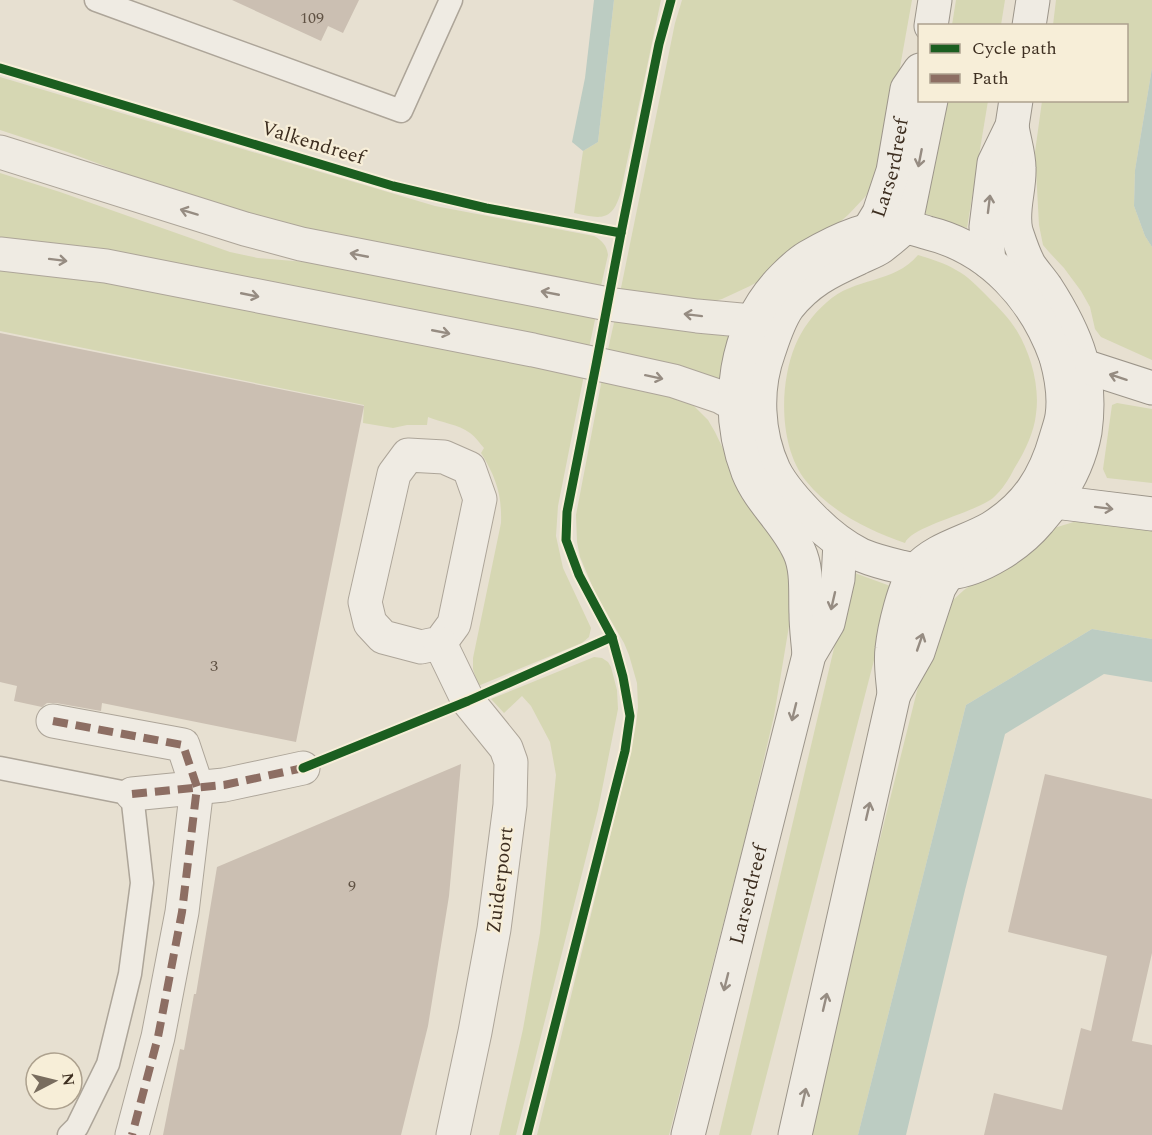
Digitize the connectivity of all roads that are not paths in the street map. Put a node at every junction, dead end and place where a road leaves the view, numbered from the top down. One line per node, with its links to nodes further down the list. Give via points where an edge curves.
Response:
1 (451, 0): 4 (lane, via 401,111)
2 (935, 0): 5 (main road)
3 (1033, 0): 6 (main road)
4 (103, 1)
5 (931, 24)
6 (1029, 24)
7 (918, 73): 12 (main road, Larserdreef, via 907,89 893,171 879,213)
8 (931, 102): 11 (main road, Larserdreef, one-way to 11)
9 (1014, 113): 14 (main road, one-way to 9, via 986,227 994,163); 16 (main road, via 1019,168 1016,228 1029,263 1065,316 1077,342)
10 (0, 152): 15 (main road, one-way to 10, via 608,304 301,244)
11 (905, 227): 12 (main road); 14 (main road, via 950,239); 18 (main road, via 879,249 820,277 801,291 774,336 760,386)
12 (868, 231): 15 (main road, via 844,237 799,262 771,290)
13 (0, 254): 18 (main road, one-way to 18, via 106,266 521,348 674,381)
14 (989, 262): 16 (main road, via 1002,272 1038,317 1049,339)
15 (752, 321): 18 (main road, via 737,373)
16 (1070, 361): 17 (main road, one-way to 16); 19 (main road, via 1088,399 1084,435 1074,470); 22 (main road, via 1060,372 1062,415 1050,460 1034,490 992,527 930,558)
17 (1152, 388)
18 (747, 410): 21 (main road, via 775,472 798,505); 25 (main road, Larserdreef, via 739,441 748,473 800,553 806,585)
19 (1055, 502): 20 (main road, one-way to 20); 23 (main road, via 1029,532 1004,552 970,568)
20 (1152, 514)
21 (840, 543): 22 (main road, via 862,555); 25 (main road, Larserdreef, one-way to 25, via 838,579 828,623)
22 (916, 571): 23 (main road); 26 (main road, via 908,584 891,650)
23 (948, 573): 26 (main road, one-way to 23, via 918,651 939,588)
24 (440, 643): 24 (main road, via 454,624 480,500 469,468 444,457 408,455 394,474 365,602 370,623 383,637 421,647); 34 (main road, Zuiderpoort, via 468,701 506,748 511,762 510,806 494,929)
25 (808, 655): 35 (main road, Larserdreef, one-way to 35)
26 (894, 694): 36 (main road, one-way to 26)
27 (53, 721): 30 (main road, via 183,745)
28 (0, 768): 31 (lane)
29 (303, 768): 30 (main road)
30 (197, 787): 31 (main road); 33 (main road, via 182,912 158,1037)
31 (132, 794): 32 (lane, via 142,883 130,974 108,1064 77,1127)
32 (69, 1135)
33 (132, 1135)
34 (453, 1135)
35 (688, 1135)
36 (795, 1135)

